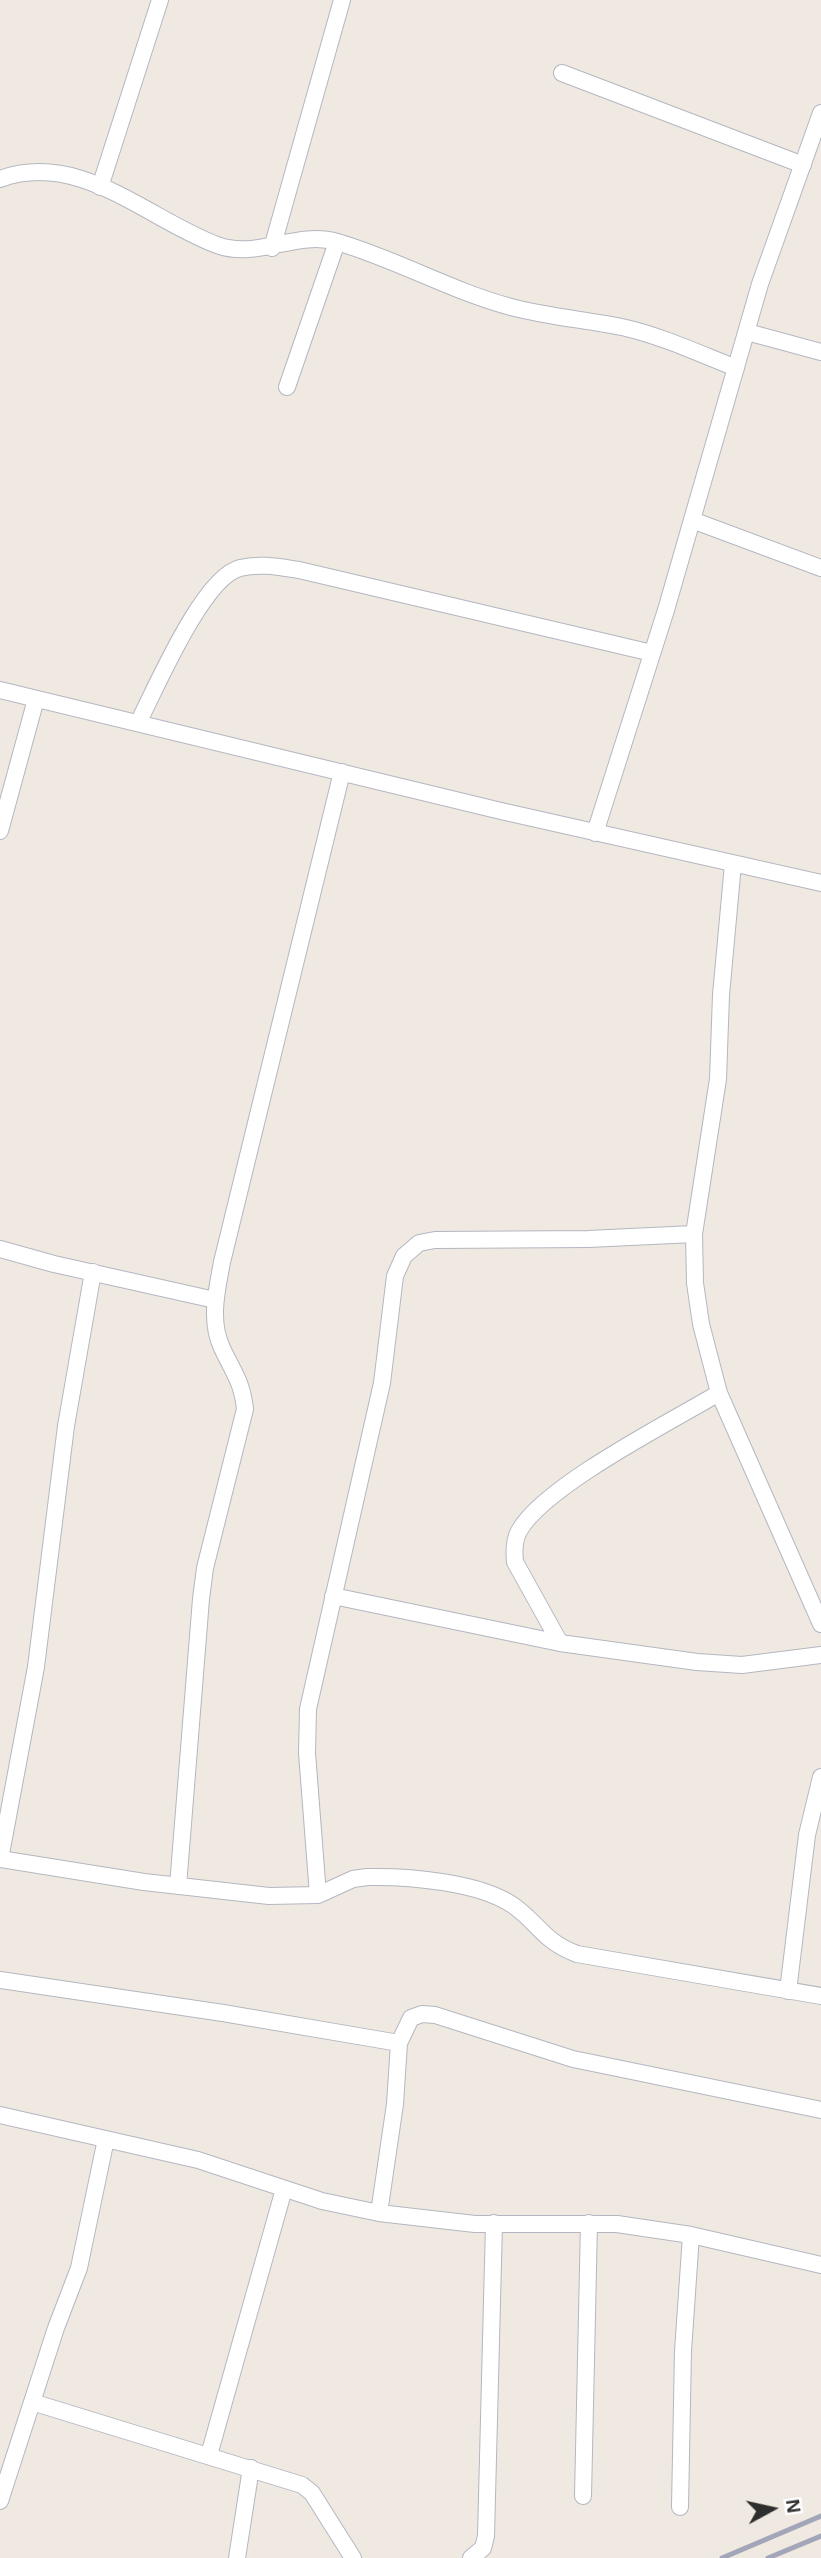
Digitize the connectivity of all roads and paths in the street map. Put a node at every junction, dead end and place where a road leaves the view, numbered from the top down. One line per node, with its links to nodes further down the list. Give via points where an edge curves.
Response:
1 (160, 0): 7 (street)
2 (342, 0): 9 (street)
3 (562, 74): 5 (street)
4 (821, 113): 5 (street)
5 (803, 165): 10 (street)
6 (0, 179): 7 (street, via 41,172 68,175)
7 (100, 187): 9 (street, via 219,246)
8 (337, 242): 9 (street, via 303,239); 12 (street, via 511,307 626,328); 13 (street)
9 (272, 248)
10 (747, 332): 11 (street); 12 (street)
11 (821, 352)
12 (736, 368): 14 (street)
13 (287, 387)
14 (692, 520): 15 (street); 16 (street)
15 (821, 568)
16 (652, 653): 19 (street, via 299,570 267,565 237,568 220,578 200,604); 22 (street)
17 (0, 690): 18 (street)
18 (36, 699): 19 (street); 21 (street)
19 (138, 723): 20 (street)
20 (342, 772): 22 (street); 28 (street)
21 (0, 831)
22 (595, 833): 23 (street)
23 (733, 864): 24 (street); 25 (street, via 718,1079)
24 (821, 883)
25 (694, 1234): 29 (street, via 701,1324); 30 (street, via 588,1240 435,1240 419,1243 404,1256 395,1276 382,1383)
26 (0, 1249): 27 (street)
27 (93, 1272): 28 (street); 35 (street, via 66,1426 36,1667)
28 (215, 1300): 36 (street, via 215,1324 243,1387 245,1409 203,1579)
29 (719, 1393): 31 (street); 32 (street, via 598,1465 552,1497 518,1532 516,1562)
30 (333, 1596): 32 (street); 37 (street, via 308,1709)
31 (821, 1624)
32 (561, 1643): 33 (street, via 741,1665)
33 (821, 1655)
34 (821, 1777): 39 (street, via 807,1835)
35 (0, 1859): 36 (street)
36 (178, 1886): 37 (street, via 269,1896)
37 (318, 1895): 39 (street, via 367,1877 452,1885 511,1904 555,1946 577,1954)
38 (0, 1980): 41 (street)
39 (788, 1992): 40 (street)
40 (821, 1996)
41 (399, 2043): 42 (street, via 411,2018 435,2015 573,2059); 46 (street)
42 (821, 2110)
43 (0, 2115): 44 (street)
44 (106, 2139): 45 (street, via 198,2160); 51 (street, via 79,2268)
45 (284, 2189): 46 (street); 52 (street)
46 (379, 2213): 47 (street)
47 (494, 2223): 48 (street); 59 (street, via 486,2536 483,2548)
48 (589, 2223): 49 (street); 54 (street)
49 (691, 2235): 50 (street); 56 (street)
50 (821, 2265)
51 (32, 2402): 52 (street); 55 (street)
52 (209, 2455): 53 (street)
53 (251, 2468): 57 (street); 58 (street, via 302,2485 312,2493)
54 (583, 2496)
55 (0, 2501)
56 (680, 2507)
57 (237, 2558)
58 (353, 2558)
59 (471, 2558)

